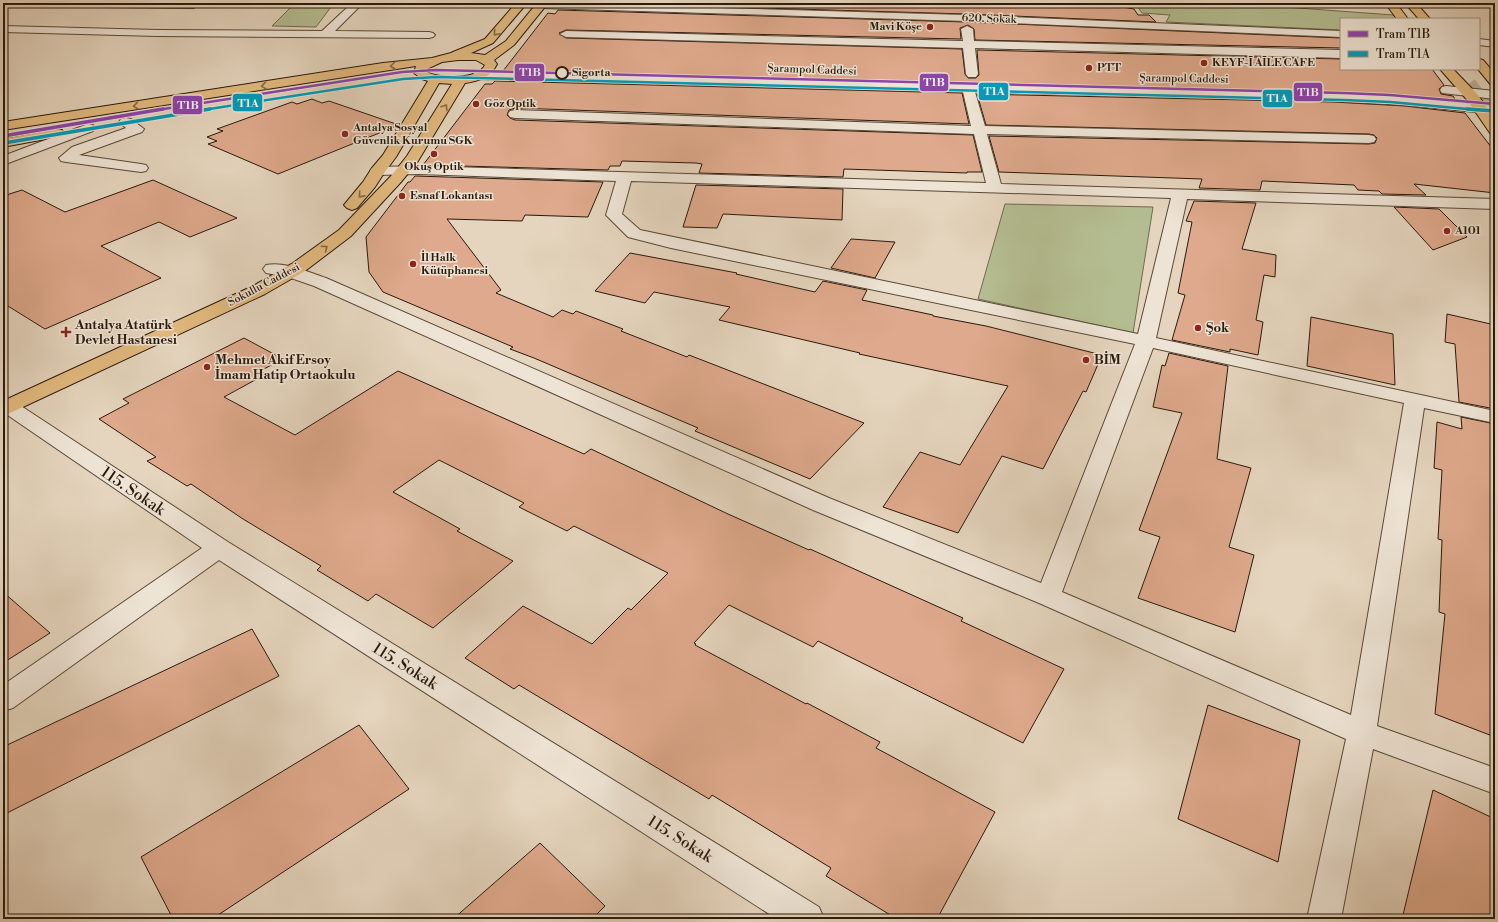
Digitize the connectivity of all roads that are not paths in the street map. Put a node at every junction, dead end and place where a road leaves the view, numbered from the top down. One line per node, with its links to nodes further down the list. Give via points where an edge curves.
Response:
1 (12, 3): 2 (street)
2 (18, 3): 9 (street); 12 (street)
3 (358, 3): 21 (street)
4 (522, 3): 30 (main road, one-way to 30, via 489,41)
5 (1390, 3): 16 (main road)
6 (1402, 3): 17 (main road)
7 (1410, 3): 15 (main road)
8 (1424, 3): 15 (main road)
9 (195, 4): 14 (street)
10 (542, 4): 11 (street, 620. Sokak); 31 (main road, via 510,43)
11 (725, 7): 13 (street, 620. Sokak)
12 (3, 12)
13 (964, 13): 23 (street, 620. Sokak); 26 (street)
14 (182, 14)
15 (1430, 16)
16 (1402, 18)
17 (1415, 18)
18 (170, 24): 20 (street)
19 (3, 29): 20 (street)
20 (158, 33): 21 (street); 28 (street)
21 (325, 34): 24 (street)
22 (566, 34): 26 (street)
23 (1340, 34)
24 (429, 35)
25 (1480, 42): 27 (street)
26 (969, 44): 29 (street); 38 (street, via 968,74)
27 (1495, 44)
28 (144, 45)
29 (1340, 54)
30 (447, 57): 31 (main road, via 469,56); 32 (main road)
31 (488, 60): 33 (street); 39 (main road, via 492,64 491,68)
32 (432, 61): 40 (main road, Sokullu Caddesi, via 422,67); 52 (main road, one-way to 52)
33 (508, 62)
34 (1480, 65): 42 (main road)
35 (1447, 70): 43 (main road)
36 (1459, 70): 43 (main road)
37 (1471, 70): 42 (main road)
38 (987, 74)
39 (478, 76): 41 (main road); 44 (street, Şarampol Caddesi)
40 (422, 77): 41 (main road); 61 (main road, Sokullu Caddesi, via 389,157)
41 (461, 80): 60 (main road, Sokullu Caddesi, one-way to 41)
42 (1489, 83)
43 (1469, 87): 45 (street); 46 (street); 47 (main road)
44 (968, 88): 47 (street, Şarampol Caddesi, via 1333,97); 54 (street)
45 (1436, 89)
46 (1495, 95)
47 (1481, 109): 48 (street, Şarampol Caddesi); 55 (main road)
48 (1495, 110)
49 (516, 114): 54 (street)
50 (141, 119): 51 (main road)
51 (126, 122): 53 (main road); 59 (street, via 137,129 77,150 66,158)
52 (3, 126)
53 (88, 128): 57 (main road); 58 (street)
54 (979, 130): 56 (street); 63 (street)
55 (1495, 130)
56 (1369, 140)
57 (3, 142)
58 (3, 161)
59 (141, 168)
60 (403, 170): 61 (street); 62 (street); 66 (main road, Sokullu Caddesi, one-way to 60, via 345,233)
61 (377, 171): 66 (main road, Sokullu Caddesi, one-way to 66, via 370,184 337,222)
62 (625, 176): 63 (street); 67 (street, via 614,215 634,234 671,244)
63 (994, 188): 64 (street)
64 (1180, 194): 65 (street); 67 (street)
65 (1495, 204)
66 (281, 271): 69 (main road, Sokullu Caddesi, via 259,290); 72 (street, via 320,282 821,504)
67 (1146, 341): 68 (street); 72 (street)
68 (1415, 399): 70 (street); 74 (street)
69 (5, 404): 71 (street, 115. Sokak)
70 (1495, 417)
71 (219, 548): 73 (street); 76 (street, 115. Sokak)
72 (1048, 596): 74 (street)
73 (3, 700)
74 (1362, 733): 75 (street); 77 (street)
75 (1495, 781)
76 (807, 919)
77 (1324, 919)

